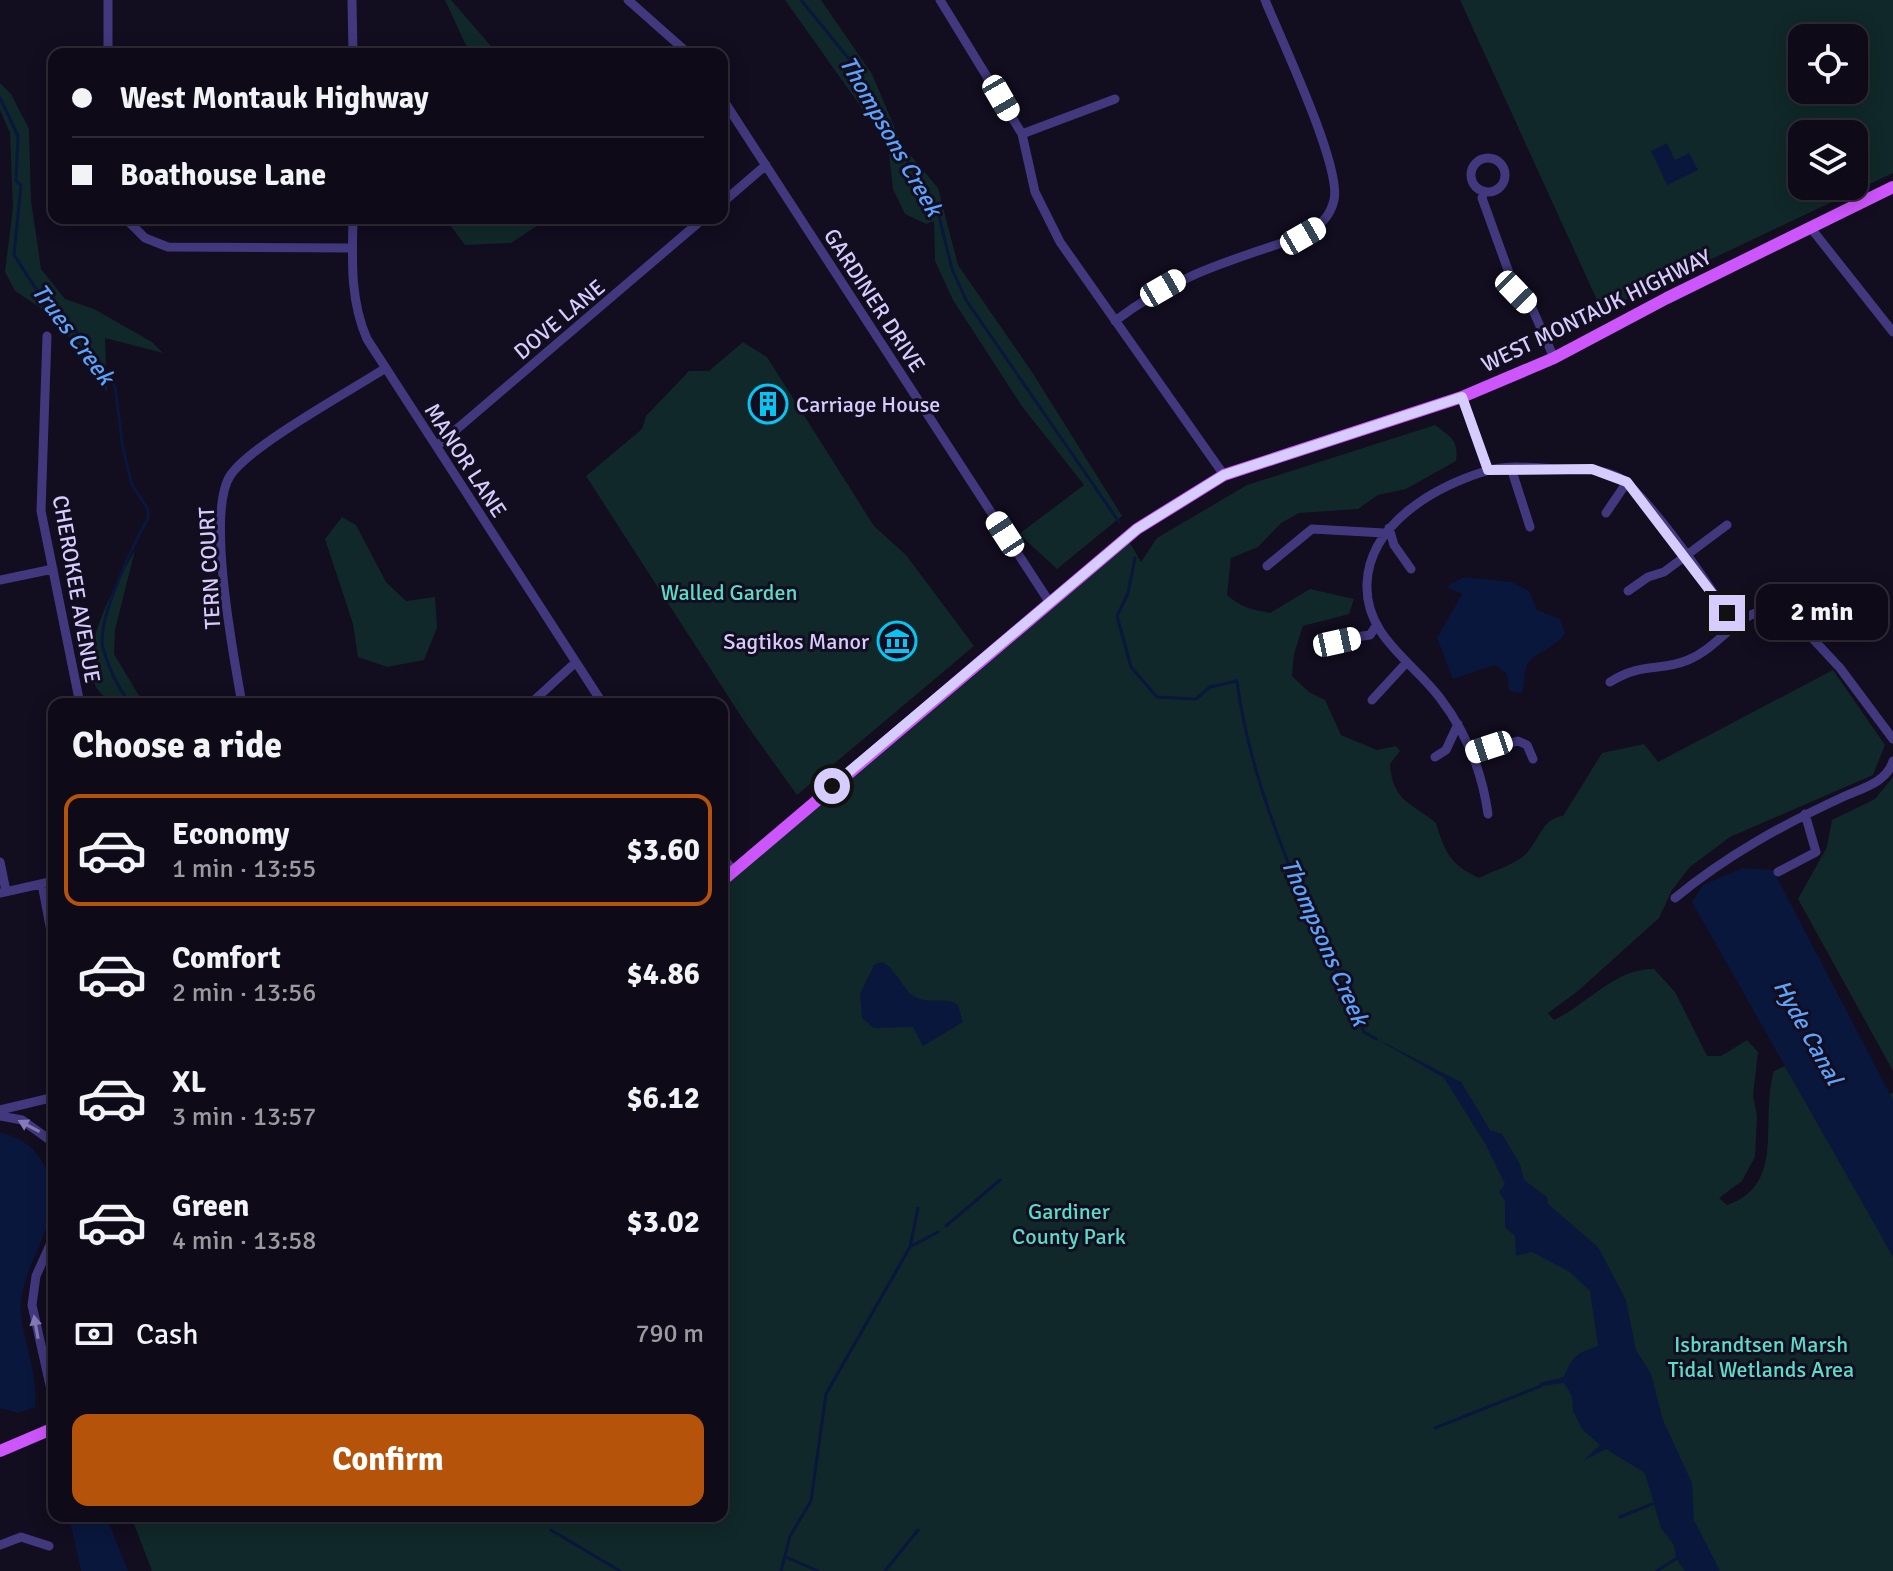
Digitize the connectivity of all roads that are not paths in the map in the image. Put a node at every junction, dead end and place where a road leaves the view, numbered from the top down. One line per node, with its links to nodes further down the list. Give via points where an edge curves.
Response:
1 (108, 0): 6 (street)
2 (352, 0): 7 (street)
3 (628, 0): 8 (street)
4 (940, 0): 11 (street)
5 (1265, 0): 21 (street, via 1330,164 1335,197 1329,213 1303,236 1180,278)
6 (108, 48)
7 (353, 48)
8 (682, 48)
9 (1115, 99): 11 (street)
10 (728, 107): 12 (street, GARDINER DRIVE)
11 (1022, 134): 21 (street, via 1044,215)
12 (766, 165): 15 (street); 42 (street, GARDINER DRIVE)
13 (1893, 187): 19 (main road, WEST MONTAUK HIGHWAY)
14 (1484, 191): 24 (street, via 1482,198 1516,292 1532,308)
15 (728, 198)
16 (131, 224): 20 (street, via 145,238 168,247)
17 (353, 224): 20 (street, MANOR LANE)
18 (697, 224): 27 (street, DOVE LANE)
19 (1810, 227): 22 (street); 24 (main road, WEST MONTAUK HIGHWAY)
20 (352, 248): 25 (street, MANOR LANE, via 357,317)
21 (1115, 321): 30 (street)
22 (1893, 332)
23 (47, 336): 38 (street, CHEROKEE AVENUE, via 41,491)
24 (1554, 358): 26 (main road, WEST MONTAUK HIGHWAY)
25 (384, 369): 27 (street, MANOR LANE); 50 (street, TERN COURT, via 261,448 229,477 221,512)
26 (1462, 397): 29 (street); 30 (main road, WEST MONTAUK HIGHWAY)
27 (437, 446): 46 (street, MANOR LANE)
28 (1511, 468): 29 (street); 31 (street, via 1592,469); 34 (street)
29 (1488, 470): 35 (street, via 1426,499)
30 (1224, 475): 42 (main road, WEST MONTAUK HIGHWAY, via 1137,529)
31 (1627, 482): 32 (street); 36 (street)
32 (1606, 513)
33 (1727, 525): 36 (street)
34 (1530, 527)
35 (1386, 531): 37 (street, via 1312,529); 39 (street); 44 (street, via 1372,555 1367,585)
36 (1684, 554): 41 (street); 43 (street)
37 (1267, 566)
38 (53, 569): 40 (street); 49 (street, CHEROKEE AVENUE)
39 (1411, 569)
40 (0, 580)
41 (1628, 591)
42 (1050, 603): 64 (main road, WEST MONTAUK HIGHWAY)
43 (1731, 625): 48 (street, via 1687,661 1643,666); 55 (street, via 1775,608 1795,616)
44 (1376, 626): 45 (street, via 1370,635); 47 (street)
45 (1320, 642)
46 (576, 662): 51 (street); 52 (street, MANOR LANE)
47 (1407, 662): 53 (street); 54 (street)
48 (1610, 682)
49 (79, 698)
50 (241, 698)
51 (537, 698)
52 (599, 698)
53 (1372, 700)
54 (1458, 724): 56 (street); 57 (street, via 1446,750)
55 (1893, 739)
56 (1472, 753): 58 (street, via 1518,741 1527,745); 60 (street)
57 (1435, 757)
58 (1533, 759)
59 (1893, 761): 61 (street, via 1877,781)
60 (1488, 814)
61 (1805, 814): 65 (street, via 1816,852); 70 (street, via 1720,863)
62 (0, 862): 69 (street)
63 (728, 864): 64 (street)
64 (734, 871): 66 (main road, WEST MONTAUK HIGHWAY)
65 (1778, 872)
66 (728, 876)
67 (48, 882): 68 (street)
68 (42, 884): 69 (street); 71 (street)
69 (3, 892)
70 (1675, 898)
71 (48, 916)
72 (48, 1099): 73 (street)
73 (0, 1113): 74 (street, one-way to 73, via 22,1120)
74 (48, 1139)
75 (48, 1249): 76 (street, one-way to 75, via 32,1305 36,1276)
76 (48, 1376)
77 (48, 1431): 78 (main road)
78 (0, 1451)
79 (0, 1545): 80 (street, via 21,1537)
80 (49, 1546)

